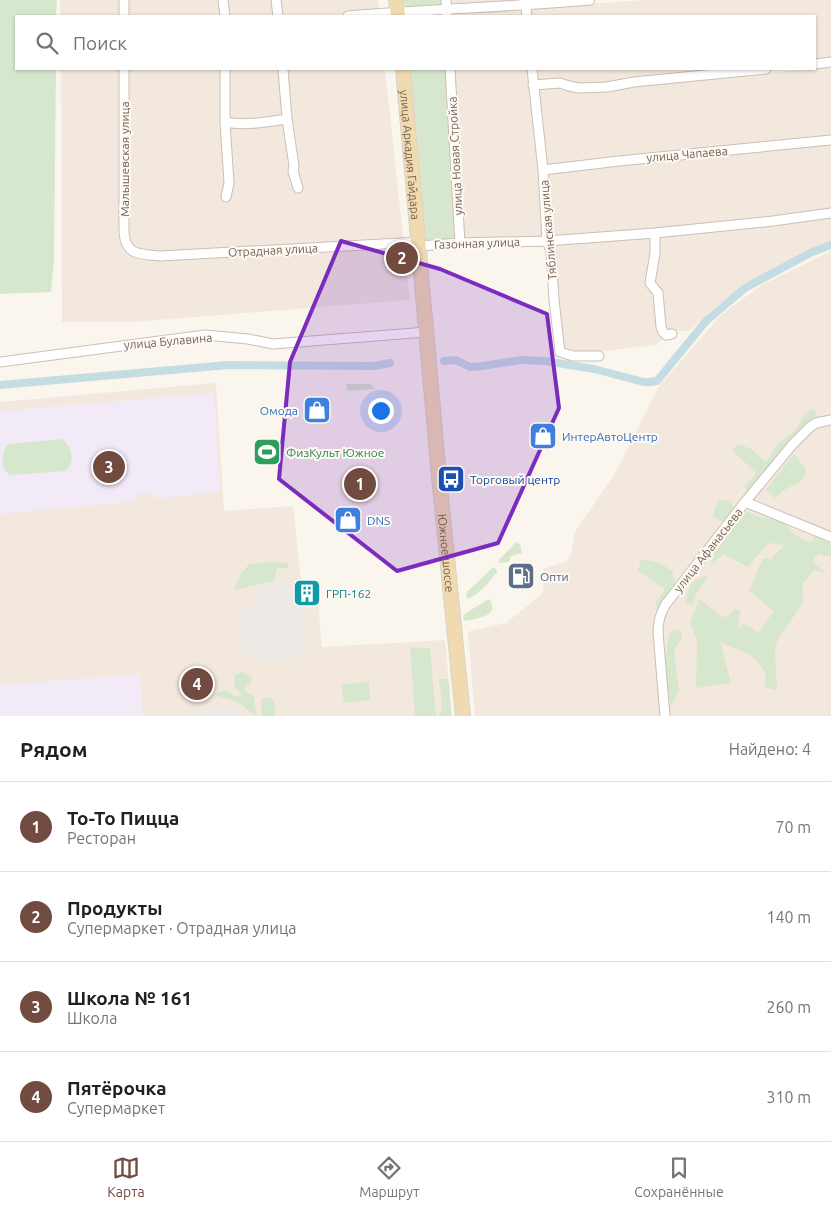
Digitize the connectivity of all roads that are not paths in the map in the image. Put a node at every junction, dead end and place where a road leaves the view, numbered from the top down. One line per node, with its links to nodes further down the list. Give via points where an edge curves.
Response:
1 (124, 0): 8 (street)
2 (223, 0): 9 (street)
3 (276, 0): 10 (street)
4 (590, 0): 5 (street)
5 (526, 3): 7 (street)
6 (398, 9): 7 (street); 11 (street)
7 (447, 9)
8 (124, 15)
9 (225, 15)
10 (278, 15)
11 (355, 15)
12 (831, 62): 13 (street)
13 (816, 64)
14 (124, 70): 33 (street, Малышевская улица, via 124,233)
15 (225, 70): 23 (street)
16 (283, 70): 22 (street)
17 (403, 70): 32 (main road, улица Аркадия Гайдара)
18 (450, 70): 31 (street, улица Новая Стройка)
19 (532, 70): 21 (street, Тяблинская улица)
20 (756, 70): 21 (street, via 607,87 579,88 560,83)
21 (533, 85): 25 (street, Тяблинская улица)
22 (287, 119): 23 (street); 26 (street)
23 (224, 122): 27 (street, via 229,184)
24 (831, 140): 25 (street, улица Чапаева)
25 (543, 170): 30 (street, Тяблинская улица)
26 (298, 188)
27 (226, 197)
28 (831, 213): 29 (street, Газонная улица)
29 (655, 233): 30 (street, Газонная улица); 35 (street, via 650,284 658,293 663,332)
30 (548, 241): 31 (street, Газонная улица); 36 (street, Тяблинская улица, via 560,352 573,356)
31 (460, 243): 32 (street, Газонная улица)
32 (419, 244): 33 (street, Отрадная улица, via 160,256 137,253); 34 (main road, улица Аркадия Гайдара)
33 (128, 248)
34 (427, 332): 37 (street, улица Булавина, via 273,344 205,335); 38 (main road, улица Аркадия Гайдара)
35 (672, 334)
36 (599, 356)
37 (0, 362)
38 (432, 390): 42 (main road, Южное шоссе)
39 (831, 420): 40 (street, улица Афанасьева, via 816,422 810,427)
40 (745, 502): 41 (street); 43 (street, улица Афанасьева, via 660,614 658,632)
41 (831, 538)
42 (462, 716)
43 (665, 716)

